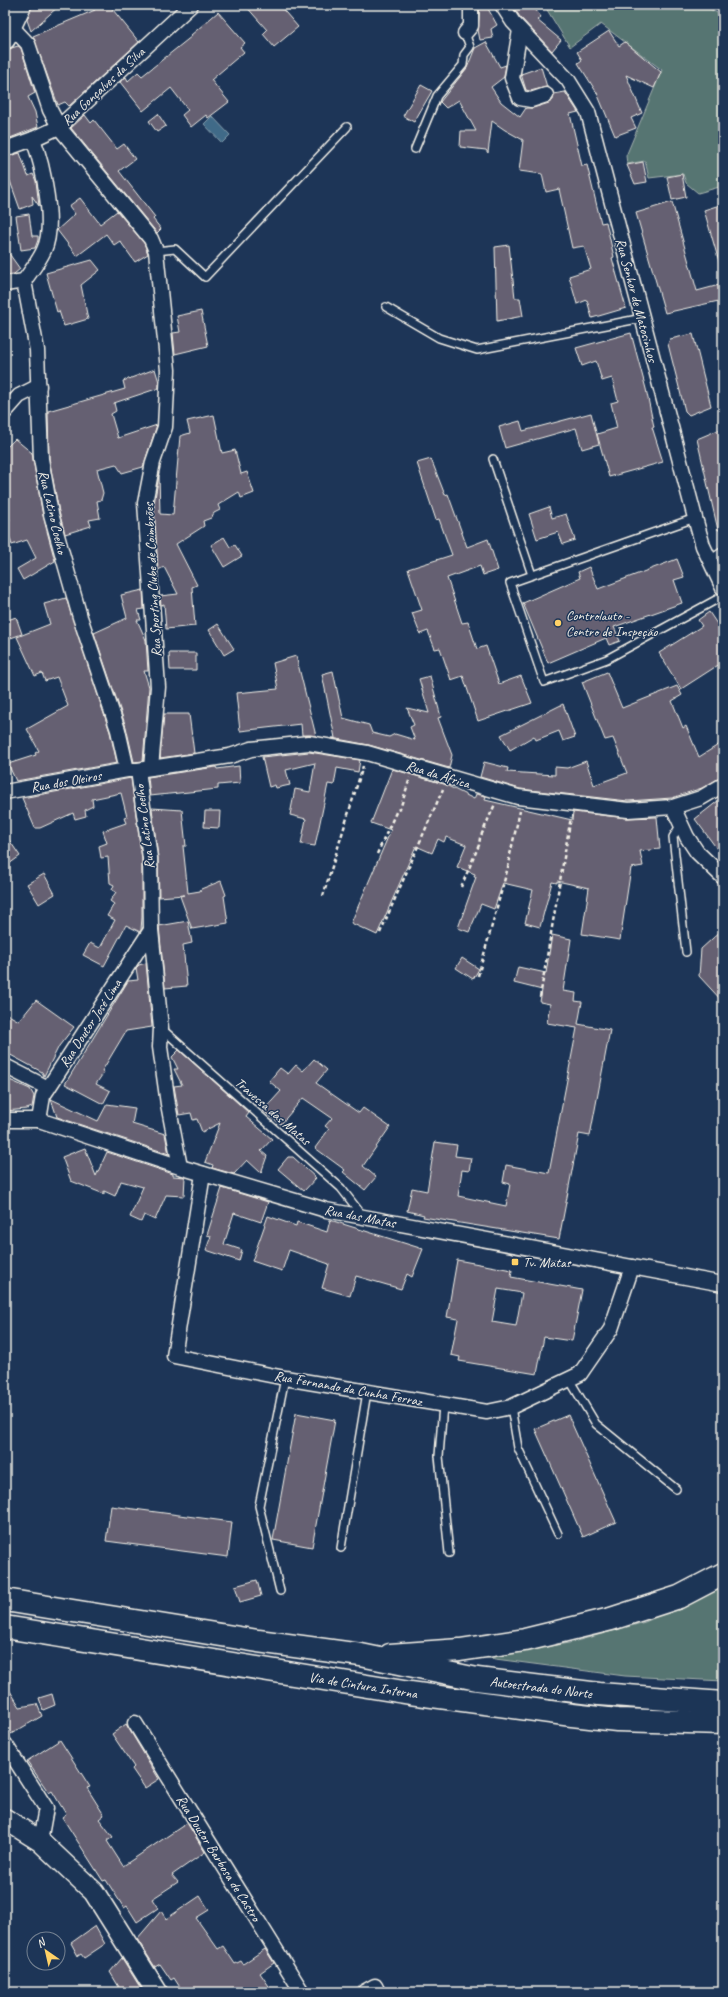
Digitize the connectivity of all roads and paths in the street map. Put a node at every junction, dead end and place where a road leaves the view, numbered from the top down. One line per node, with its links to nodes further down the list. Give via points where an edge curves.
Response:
1 (21, 5): 8 (main road)
2 (191, 5): 11 (street, Rua Gonçalves da Silva)
3 (470, 5): 9 (street, via 471,26)
4 (502, 5): 7 (street, Rua Senhor de Matosinhos)
5 (713, 5): 6 (path)
6 (723, 10)
7 (520, 30): 10 (street, via 512,78 520,98 531,100); 20 (street, Rua Senhor de Matosinhos, via 568,80 588,112)
8 (8, 32): 11 (street, Rua Sporting Clube de Coimbrões, via 28,44 50,110)
9 (465, 33): 14 (lane, via 470,47 464,55 464,65 437,96)
10 (546, 95)
11 (59, 127): 13 (street, Rua Gonçalves da Silva); 16 (street, Rua Sporting Clube de Coimbrões, via 151,239)
12 (347, 127): 16 (lane, via 205,277 175,249)
13 (33, 139): 15 (street, Rua Gonçalves da Silva); 17 (street, via 40,156 50,214 45,249)
14 (415, 148)
15 (5, 149)
16 (156, 251): 32 (street, Rua Sporting Clube de Coimbrões, via 168,370 165,427 153,462 145,503 158,687)
17 (24, 281): 18 (street); 21 (street, Rua Latino Coelho, via 38,350)
18 (5, 284)
19 (386, 307): 20 (lane, via 439,338 478,350)
20 (643, 318): 24 (street, Rua Senhor de Matosinhos)
21 (39, 386): 22 (street, via 19,396); 32 (street, Rua Latino Coelho, via 41,459 51,514 80,617 118,730)
22 (5, 412)
23 (492, 459): 27 (lane)
24 (695, 518): 26 (street, Rua Senhor de Matosinhos); 27 (lane)
25 (723, 551): 26 (lane)
26 (710, 560): 28 (street, Rua Senhor de Matosinhos)
27 (532, 575): 29 (lane, via 510,583 544,682 607,659)
28 (723, 588)
29 (723, 596)
30 (367, 753): 31 (street, Rua da África); 32 (street, Rua da África, via 309,743 251,748 230,756); 44 (path)
31 (414, 766): 33 (street, Rua da África); 41 (path, via 400,808)
32 (138, 770): 35 (street, Rua dos Oleiros); 45 (street, Rua Latino Coelho, via 150,858)
33 (448, 776): 36 (street, Rua da África); 46 (path)
34 (723, 785): 39 (street, Rua da África, via 701,798)
35 (5, 792)
36 (500, 792): 37 (street, Rua da África); 43 (path)
37 (523, 798): 38 (street, Rua da África); 48 (path, via 510,860)
38 (574, 804): 39 (street, Rua da África, via 628,810); 49 (path)
39 (673, 807): 40 (street)
40 (681, 824): 42 (street, via 697,852); 47 (lane, via 673,837)
41 (377, 854)
42 (723, 877)
43 (461, 887)
44 (323, 896)
45 (151, 930): 50 (street, Rua Latino Coelho); 52 (street, Rua Doutor José Lima)
46 (380, 933)
47 (686, 952)
48 (478, 976)
49 (540, 997)
50 (161, 1028): 55 (street, Rua Latino Coelho, via 160,1047); 57 (lane, Travessa das Matas, via 341,1188)
51 (5, 1066): 52 (street)
52 (48, 1088): 54 (street, Rua Doutor José Lima, via 43,1096)
53 (5, 1120): 54 (street, Rua das Matas)
54 (39, 1120): 55 (street, Rua das Matas)
55 (180, 1167): 56 (street, Rua das Matas)
56 (203, 1174): 57 (street, Rua das Matas, via 326,1210); 60 (street, Rua Fernando da Cunha Ferraz, via 174,1356)
57 (363, 1217): 58 (street, Rua das Matas)
58 (632, 1267): 59 (street, Rua das Matas); 61 (street, Rua Fernando da Cunha Ferraz, via 612,1329 580,1374)
59 (723, 1284)
60 (285, 1378): 62 (street, Rua Fernando da Cunha Ferraz); 70 (lane, via 259,1506)
61 (569, 1379): 64 (street, Rua Fernando da Cunha Ferraz); 65 (lane, via 596,1424)
62 (367, 1392): 63 (street, Rua Fernando da Cunha Ferraz); 67 (lane)
63 (443, 1405): 64 (street, Rua Fernando da Cunha Ferraz, via 487,1412); 68 (lane, via 439,1456)
64 (512, 1408): 66 (lane, via 518,1448)
65 (676, 1489)
66 (558, 1534)
67 (341, 1548)
68 (449, 1552)
69 (723, 1574): 73 (highway, via 679,1597 611,1619 525,1640 460,1650)
70 (280, 1591)
71 (5, 1600): 73 (highway, Via de Cintura Interna)
72 (5, 1627): 76 (highway, Via de Cintura Interna, via 402,1691 572,1715 617,1720)
73 (361, 1655): 74 (highway, Autoestrada do Norte, via 477,1679 599,1694)
74 (723, 1703)
75 (135, 1723): 81 (street, Rua Doutor Barbosa de Castro)
76 (723, 1723)
77 (5, 1744): 79 (street, via 46,1808)
78 (5, 1819): 79 (main road)
79 (40, 1841): 80 (main road, via 94,1892)
80 (157, 1992)
81 (302, 1992)
82 (364, 1992): 83 (street, via 375,1986)
83 (378, 1992)

